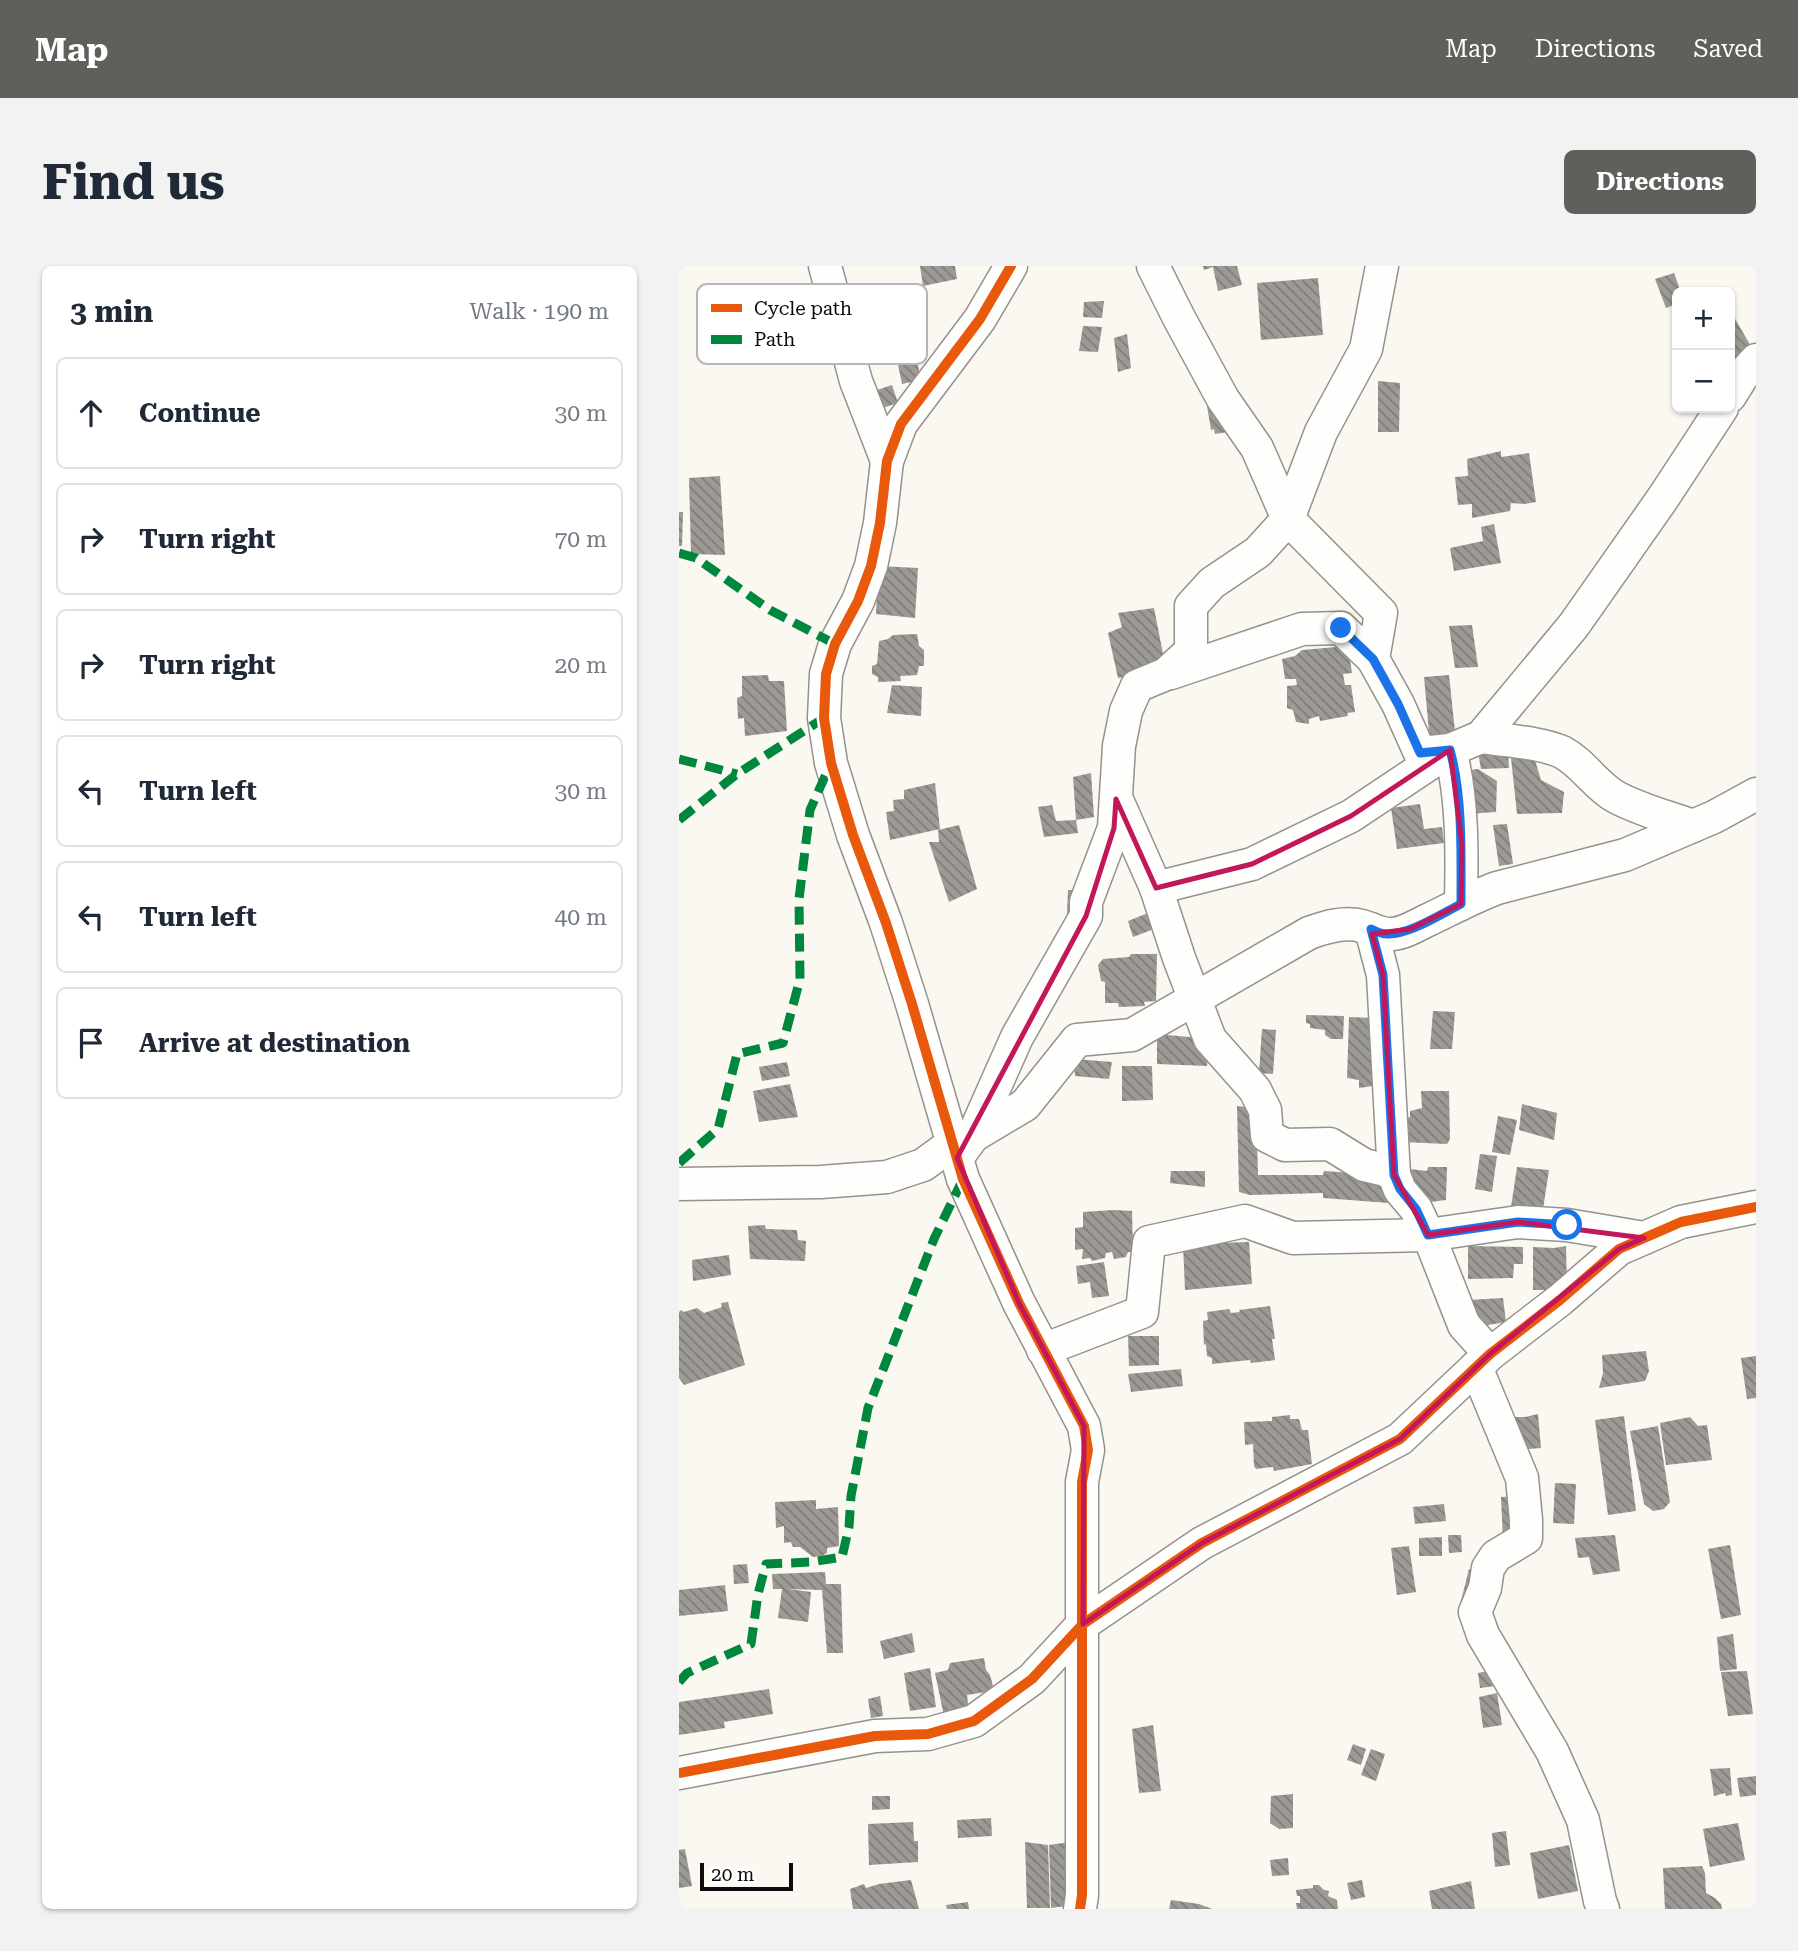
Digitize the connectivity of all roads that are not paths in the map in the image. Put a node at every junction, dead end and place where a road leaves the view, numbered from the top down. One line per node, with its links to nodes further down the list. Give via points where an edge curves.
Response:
1 (825, 266): 5 (street)
2 (1011, 266): 10 (street, via 979,319 901,424)
3 (1153, 266): 11 (street, via 1223,399 1257,448)
4 (1382, 266): 11 (street, via 1366,349 1321,432)
5 (830, 284)
6 (1756, 360): 8 (street)
7 (852, 364): 10 (street)
8 (1735, 388)
9 (1719, 413): 14 (street, via 1574,625)
10 (887, 461): 23 (street, via 871,566 835,644 826,674 824,718 831,762 853,835)
11 (1288, 519): 12 (street, via 1381,613); 13 (street, via 1258,552 1212,583 1191,606 1191,651)
12 (1373, 659): 13 (street, via 1341,628 1302,629); 15 (street, via 1420,753)
13 (1167, 674): 17 (street, via 1137,686 1126,710)
14 (1481, 737): 15 (street); 18 (street, via 1564,753 1616,797)
15 (1450, 750): 19 (street, via 1351,816 1252,863); 20 (street, via 1462,844)
16 (1756, 794): 18 (street)
17 (1116, 799): 19 (street); 23 (street, via 1114,828 1086,902 1086,916)
18 (1693, 826): 20 (street, via 1625,855 1497,888)
19 (1156, 888): 22 (street)
20 (1461, 904): 21 (street, via 1395,934)
21 (1371, 929): 22 (street, via 1346,924 1309,933); 24 (street, via 1383,975)
22 (1195, 1000): 23 (street, via 1132,1035 1077,1040 1025,1105); 24 (street, via 1210,1039 1255,1090 1265,1110 1267,1136 1285,1145 1330,1144 1364,1165)
23 (961, 1146): 25 (street, via 887,1177); 29 (street, via 963,1179)
24 (1394, 1175): 27 (street)
25 (679, 1184)
26 (1756, 1207): 28 (street, via 1681,1222)
27 (1428, 1235): 28 (street, via 1518,1222); 29 (street, via 1293,1238 1245,1221 1149,1242 1142,1312); 30 (street)
28 (1644, 1238): 30 (street, via 1619,1249)
29 (1043, 1350): 31 (street, via 1084,1426)
30 (1483, 1361): 31 (street, via 1400,1439 1202,1543); 34 (street, via 1521,1478 1526,1538 1496,1556 1475,1612 1483,1635 1552,1751 1583,1820)
31 (1083, 1625): 32 (street, via 1032,1679 974,1721 928,1734 874,1737); 33 (street)
32 (679, 1773)
33 (1080, 1909)
34 (1603, 1909)

